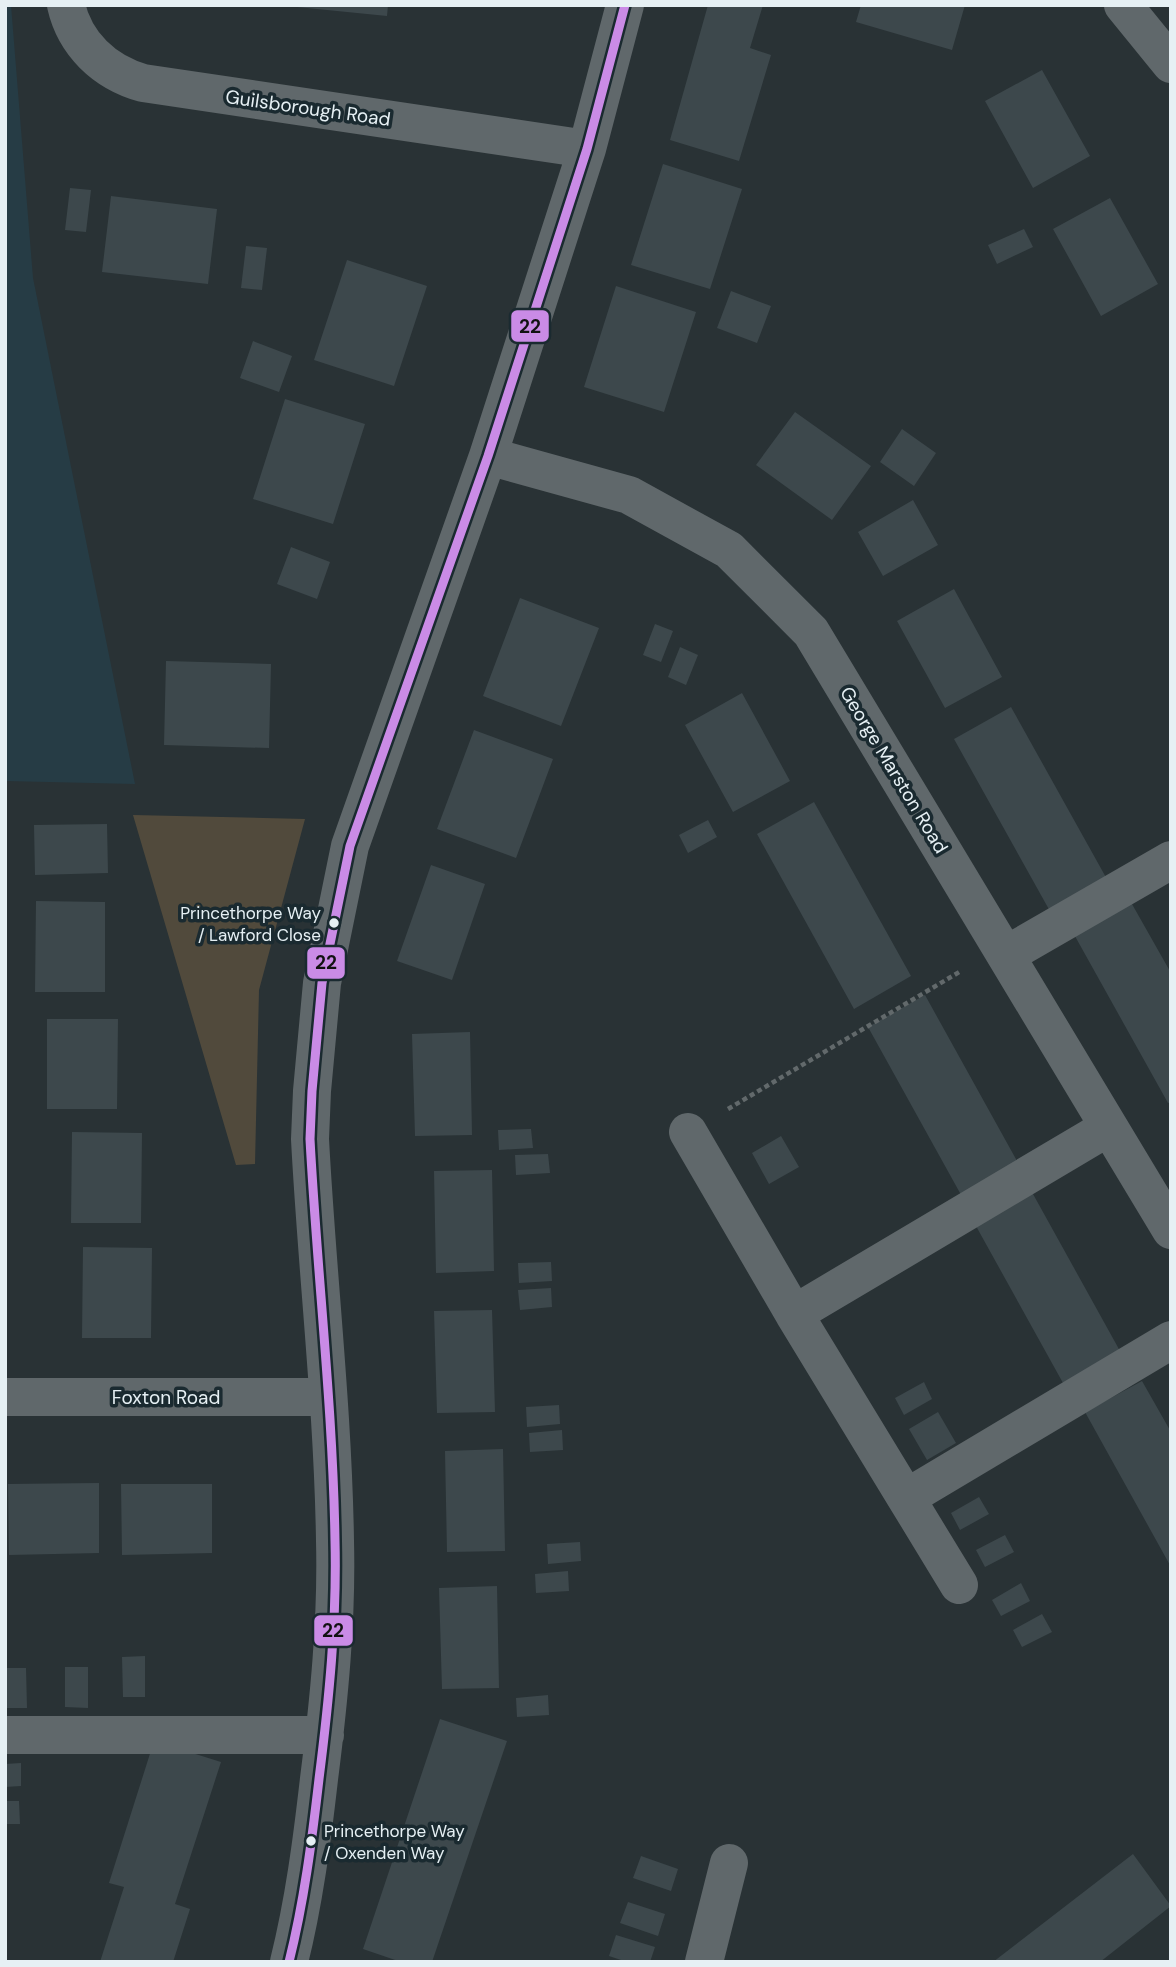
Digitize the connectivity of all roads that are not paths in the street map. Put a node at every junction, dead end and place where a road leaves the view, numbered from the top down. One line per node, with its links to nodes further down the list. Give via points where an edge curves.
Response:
1 (66, 5): 5 (street, Guilsborough Road, via 74,29 95,58 143,83)
2 (625, 5): 5 (street)
3 (1123, 5): 4 (street)
4 (1171, 64)
5 (587, 149): 6 (street)
6 (488, 456): 8 (street, George Marston Road, via 629,495 729,550 811,632); 14 (street, via 350,846 322,984 310,1139)
7 (1171, 860): 8 (street)
8 (1003, 951): 9 (street, George Marston Road)
9 (1109, 1127): 11 (street, George Marston Road); 12 (street)
10 (688, 1132): 12 (street)
11 (1171, 1230)
12 (794, 1314): 16 (street)
13 (1171, 1340): 16 (street)
14 (327, 1397): 15 (street, Foxton Road); 19 (street, via 335,1541)
15 (5, 1398)
16 (906, 1498): 17 (street)
17 (959, 1585)
18 (5, 1735): 19 (street)
19 (325, 1735): 21 (street)
20 (729, 1863): 22 (street)
21 (289, 1962)
22 (704, 1962)

